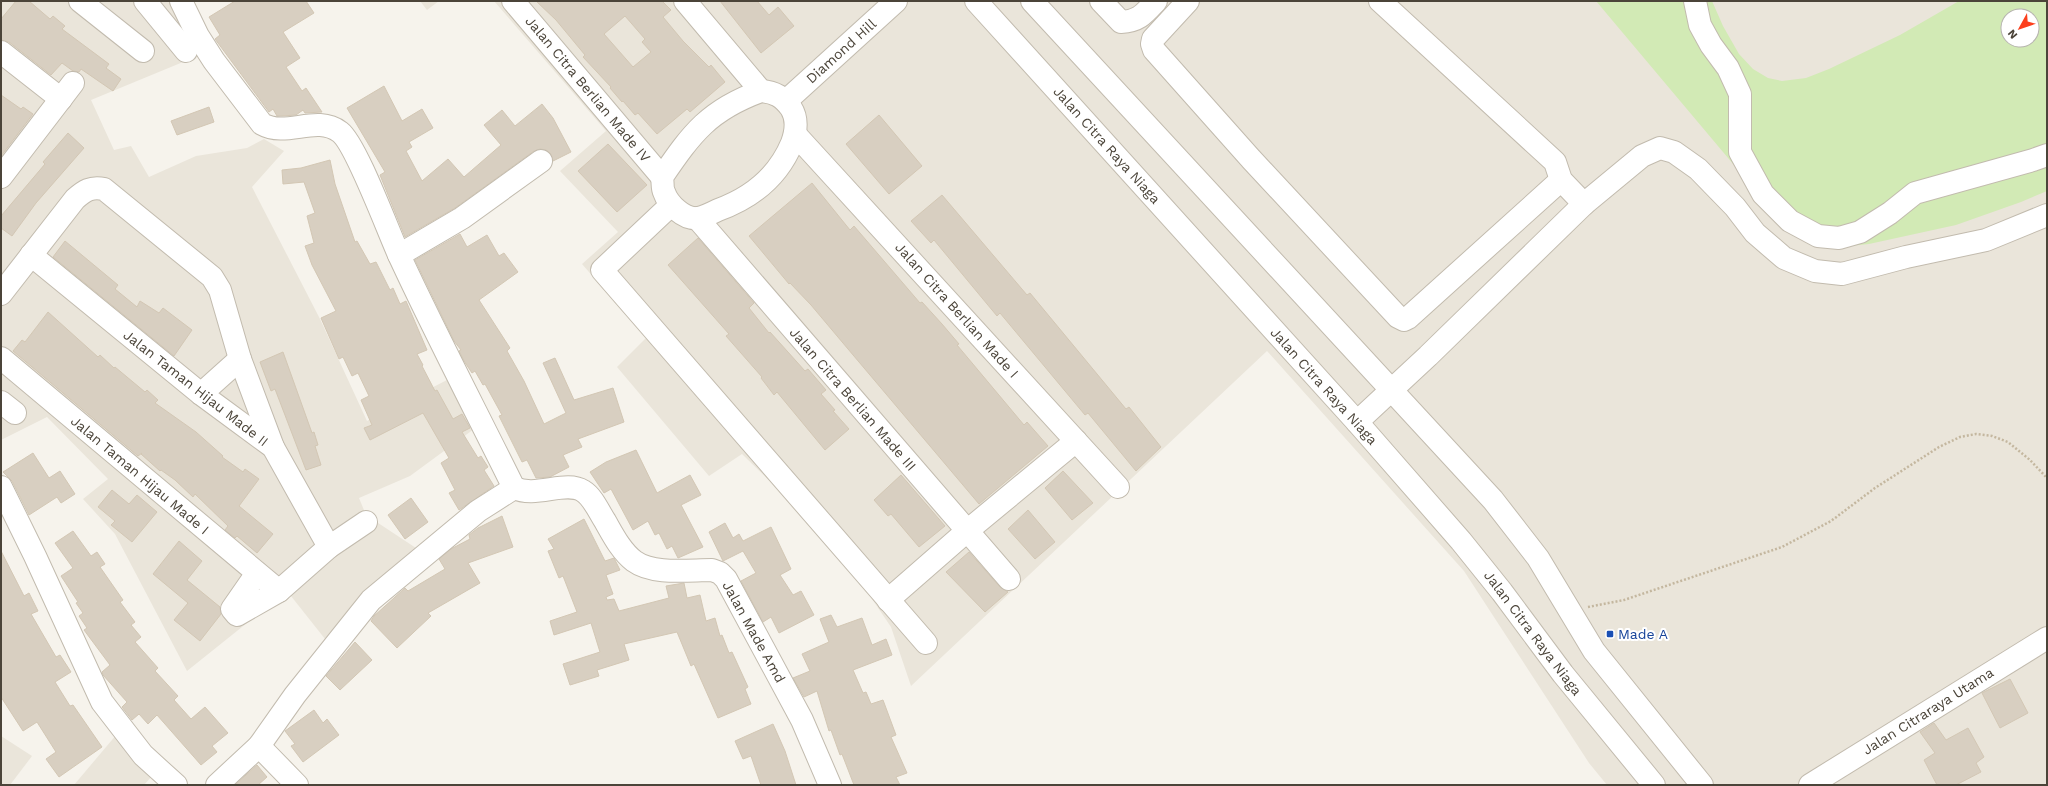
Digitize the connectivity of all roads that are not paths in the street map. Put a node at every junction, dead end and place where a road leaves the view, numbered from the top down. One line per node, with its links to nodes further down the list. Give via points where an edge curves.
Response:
1 (80, 1): 14 (street)
2 (145, 1): 15 (street)
3 (180, 1): 30 (street, via 214,61 262,124 278,129 321,124 331,126 348,140)
4 (513, 1): 23 (street, Jalan Citra Berlian Made IV)
5 (685, 1): 17 (street)
6 (896, 1): 18 (street, Diamond Hill)
7 (976, 1): 36 (street, Jalan Citra Raya Niaga)
8 (1032, 1): 34 (street)
9 (1101, 1): 10 (street, via 1121,22 1133,21)
10 (1156, 1)
11 (1188, 1): 24 (street, via 1153,39 1154,50 1251,159 1398,317 1404,320)
12 (1380, 1): 24 (street, via 1555,162)
13 (1695, 1): 20 (street, via 1700,25 1728,68 1740,94 1740,152 1763,194 1790,221 1818,236 1839,238 1860,232 1915,193)
14 (143, 51)
15 (186, 51)
16 (1, 52): 22 (street, via 67,91)
17 (761, 91): 18 (street, via 774,94); 23 (street, via 737,100 697,129)
18 (786, 101): 19 (street, via 794,116)
19 (795, 134): 28 (street, via 788,154 761,187 744,199); 37 (street, Jalan Citra Berlian Made I)
20 (2047, 155)
21 (541, 161): 30 (street, via 462,218)
22 (3, 171)
23 (662, 177): 26 (street, via 664,192)
24 (1561, 180): 25 (street)
25 (1584, 204): 27 (street, via 1642,156 1660,148 1674,152 1698,169 1736,207 1754,233 1784,258 1816,271 1842,274 1986,240); 34 (street)
26 (671, 205): 28 (street, via 682,214); 48 (street, via 602,270)
27 (2047, 215)
28 (697, 218): 43 (street, Jalan Citra Berlian Made III)
29 (31, 255): 31 (street); 33 (street, via 83,191 95,187 104,189 212,277 220,290); 35 (street, Jalan Taman Hijau Made II)
30 (399, 255): 41 (street)
31 (1, 294)
32 (1, 358): 45 (street, Jalan Taman Hijau Made I)
33 (240, 358): 35 (street); 38 (street)
34 (1391, 390): 36 (street); 57 (street, via 1493,500 1538,558 1594,652)
35 (201, 394): 38 (street, Jalan Taman Hijau Made II)
36 (1357, 422): 56 (street, Jalan Citra Raya Niaga, via 1461,541 1563,674)
37 (1076, 441): 40 (street, Jalan Citra Berlian Made I); 43 (street)
38 (272, 447): 44 (street, Jalan Taman Hijau Made II)
39 (1, 487): 52 (street, via 102,702 143,756)
40 (1118, 487)
41 (514, 488): 51 (street, via 478,511 371,600 295,695); 55 (street, Jalan Made Amd, via 532,493 571,488 582,490 590,498 619,545 633,561 656,570 712,570 720,573 726,579 802,720)
42 (366, 522): 44 (street)
43 (967, 531): 46 (street, Jalan Citra Berlian Made III); 48 (street)
44 (329, 548): 47 (street)
45 (257, 573): 47 (street, Jalan Taman Hijau Made I); 47 (street, via 232,609 234,613 240,615)
46 (1009, 579)
47 (279, 591)
48 (888, 600): 50 (street)
49 (2047, 638): 58 (street, Jalan Citraraya Utama)
50 (926, 643)
51 (259, 746): 53 (street); 54 (street)
52 (176, 785)
53 (217, 785)
54 (297, 785)
55 (830, 785)
56 (1654, 785)
57 (1702, 785)
58 (1810, 785)

